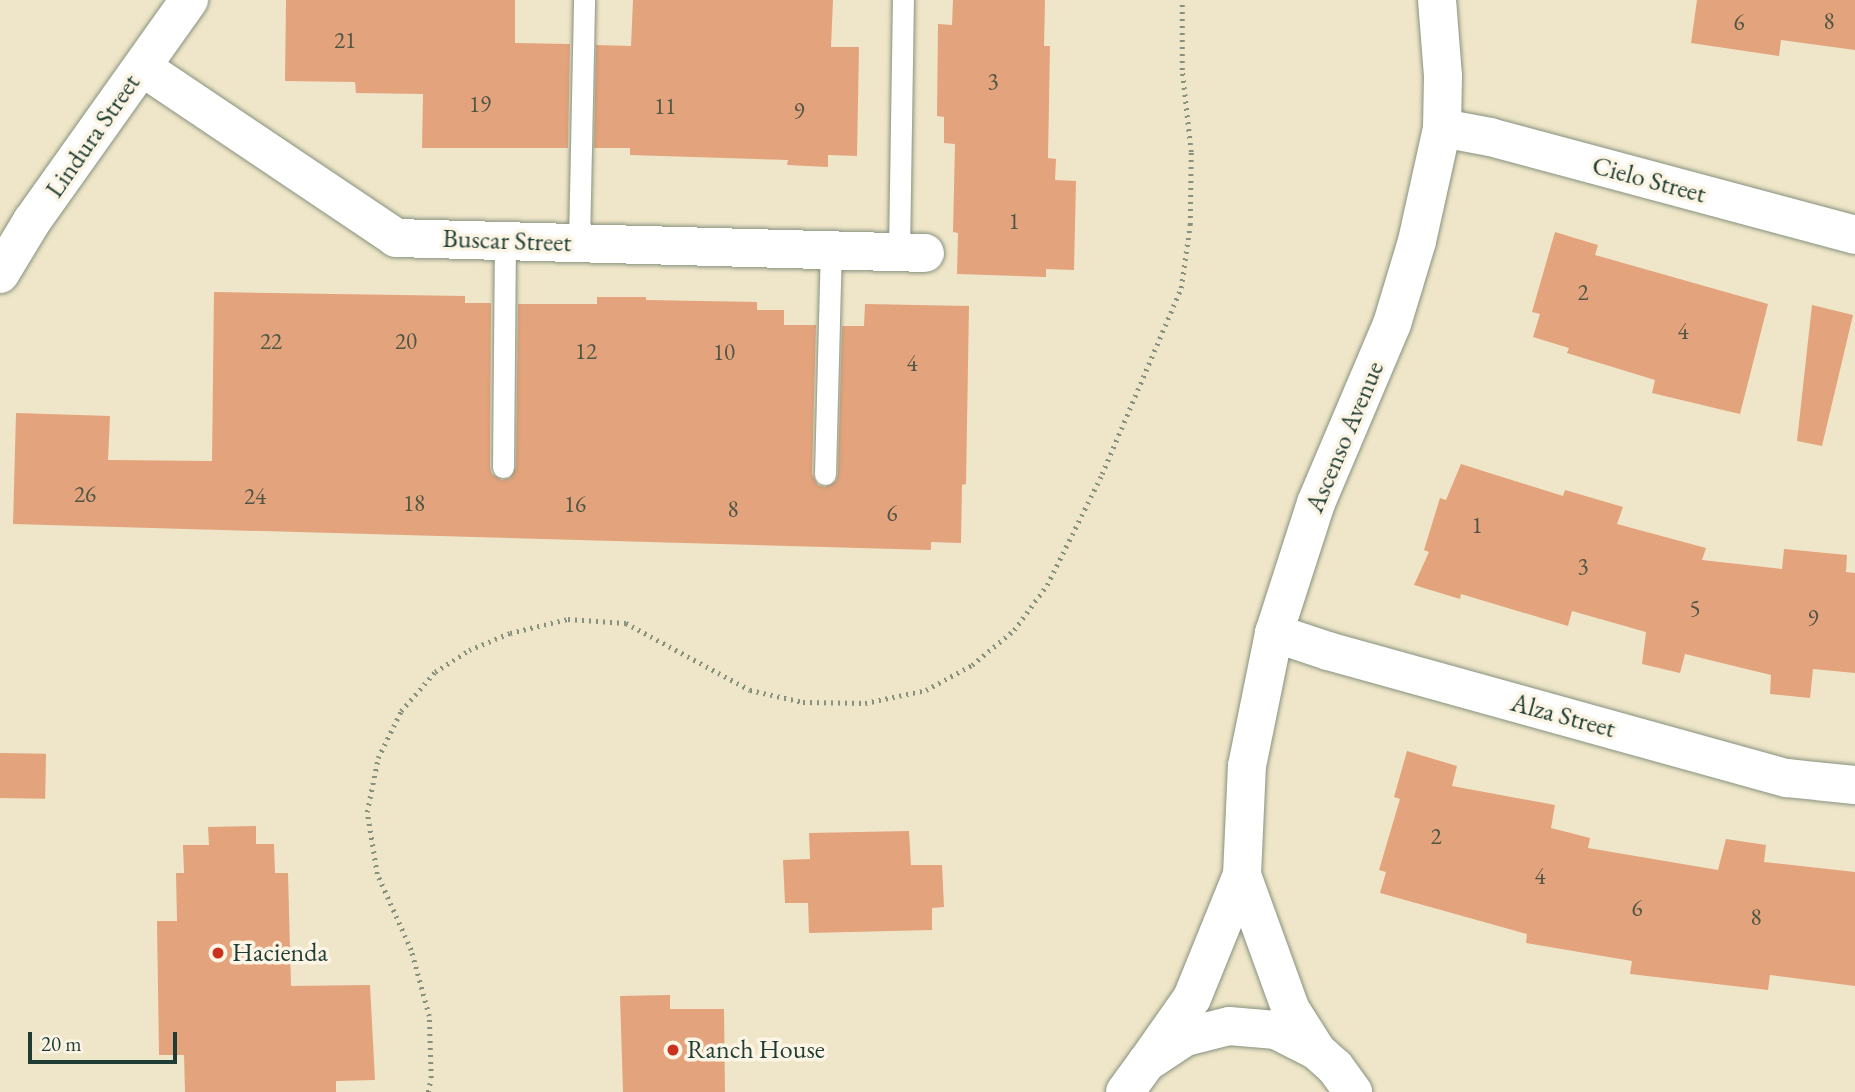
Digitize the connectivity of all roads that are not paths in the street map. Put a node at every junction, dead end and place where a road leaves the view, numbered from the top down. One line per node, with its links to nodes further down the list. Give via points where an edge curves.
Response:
1 (189, 0): 5 (street, Lindura Street)
2 (584, 0): 9 (lane)
3 (903, 0): 11 (lane)
4 (1437, 0): 6 (street, Ascenso Avenue)
5 (142, 67): 8 (street, Buscar Street, via 397,238); 12 (street, Lindura Street)
6 (1442, 128): 7 (street, Cielo Street, via 1490,136); 15 (street, Ascenso Avenue, via 1417,241 1392,324 1317,503)
7 (1855, 235)
8 (505, 241): 9 (street, Buscar Street); 13 (lane)
9 (579, 243): 10 (street, Buscar Street)
10 (831, 250): 11 (street, Buscar Street); 14 (lane)
11 (912, 253)
12 (0, 274)
13 (503, 467)
14 (825, 474)
15 (1274, 633): 16 (street, Alza Street, via 1328,652 1787,778); 17 (street, Ascenso Avenue, via 1247,766)
16 (1855, 785)
17 (1242, 875): 18 (street, Ascenso Avenue, via 1291,1010); 19 (street, Ascenso Avenue, via 1192,998)
18 (1317, 1051): 19 (street, Ascenso Avenue, via 1276,1030 1230,1026 1185,1037); 20 (street, Ascenso Avenue)
19 (1136, 1077)
20 (1356, 1090)

